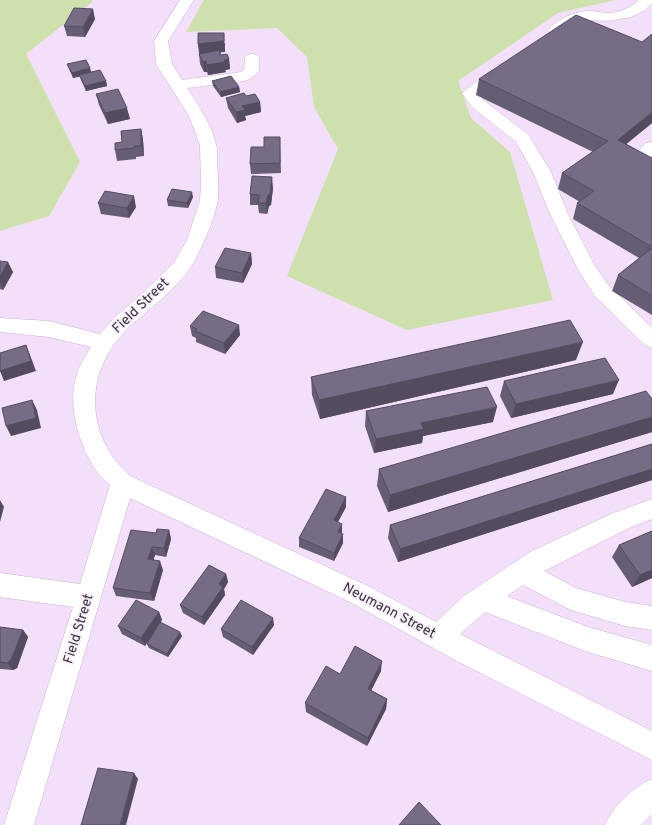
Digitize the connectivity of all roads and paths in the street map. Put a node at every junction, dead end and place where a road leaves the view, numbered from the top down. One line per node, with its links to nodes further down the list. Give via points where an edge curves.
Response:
1 (188, 0): 6 (street, Field Street, via 161,41 164,64)
2 (647, 0): 3 (street, via 628,13 611,18 589,15 574,20)
3 (543, 38)
4 (252, 58): 6 (street, via 251,72 245,76)
5 (512, 60): 10 (street, via 470,93 477,103 523,139 542,172 559,214 587,268 602,291)
6 (178, 85): 11 (street, Field Street, via 197,116 208,145 210,184 205,212 196,240 180,267)
7 (652, 147): 8 (street, via 642,155)
8 (652, 160)
9 (0, 325): 11 (street, via 49,329)
10 (652, 340)
11 (104, 342): 12 (street, Field Street, via 90,367 85,388 85,410 89,433 104,463)
12 (122, 483): 16 (street, Field Street); 19 (street, Neumann Street, via 359,594)
13 (652, 509): 14 (street, via 615,523 539,560)
14 (522, 572): 17 (street); 18 (street, via 571,598 625,614)
15 (0, 585): 16 (street)
16 (89, 597): 23 (street, Field Street)
17 (484, 599): 19 (street, via 473,605); 20 (street, via 632,654)
18 (652, 618)
19 (438, 637): 21 (street, Neumann Street)
20 (652, 658)
21 (652, 746)
22 (652, 794): 24 (street)
23 (19, 825)
24 (620, 825)

